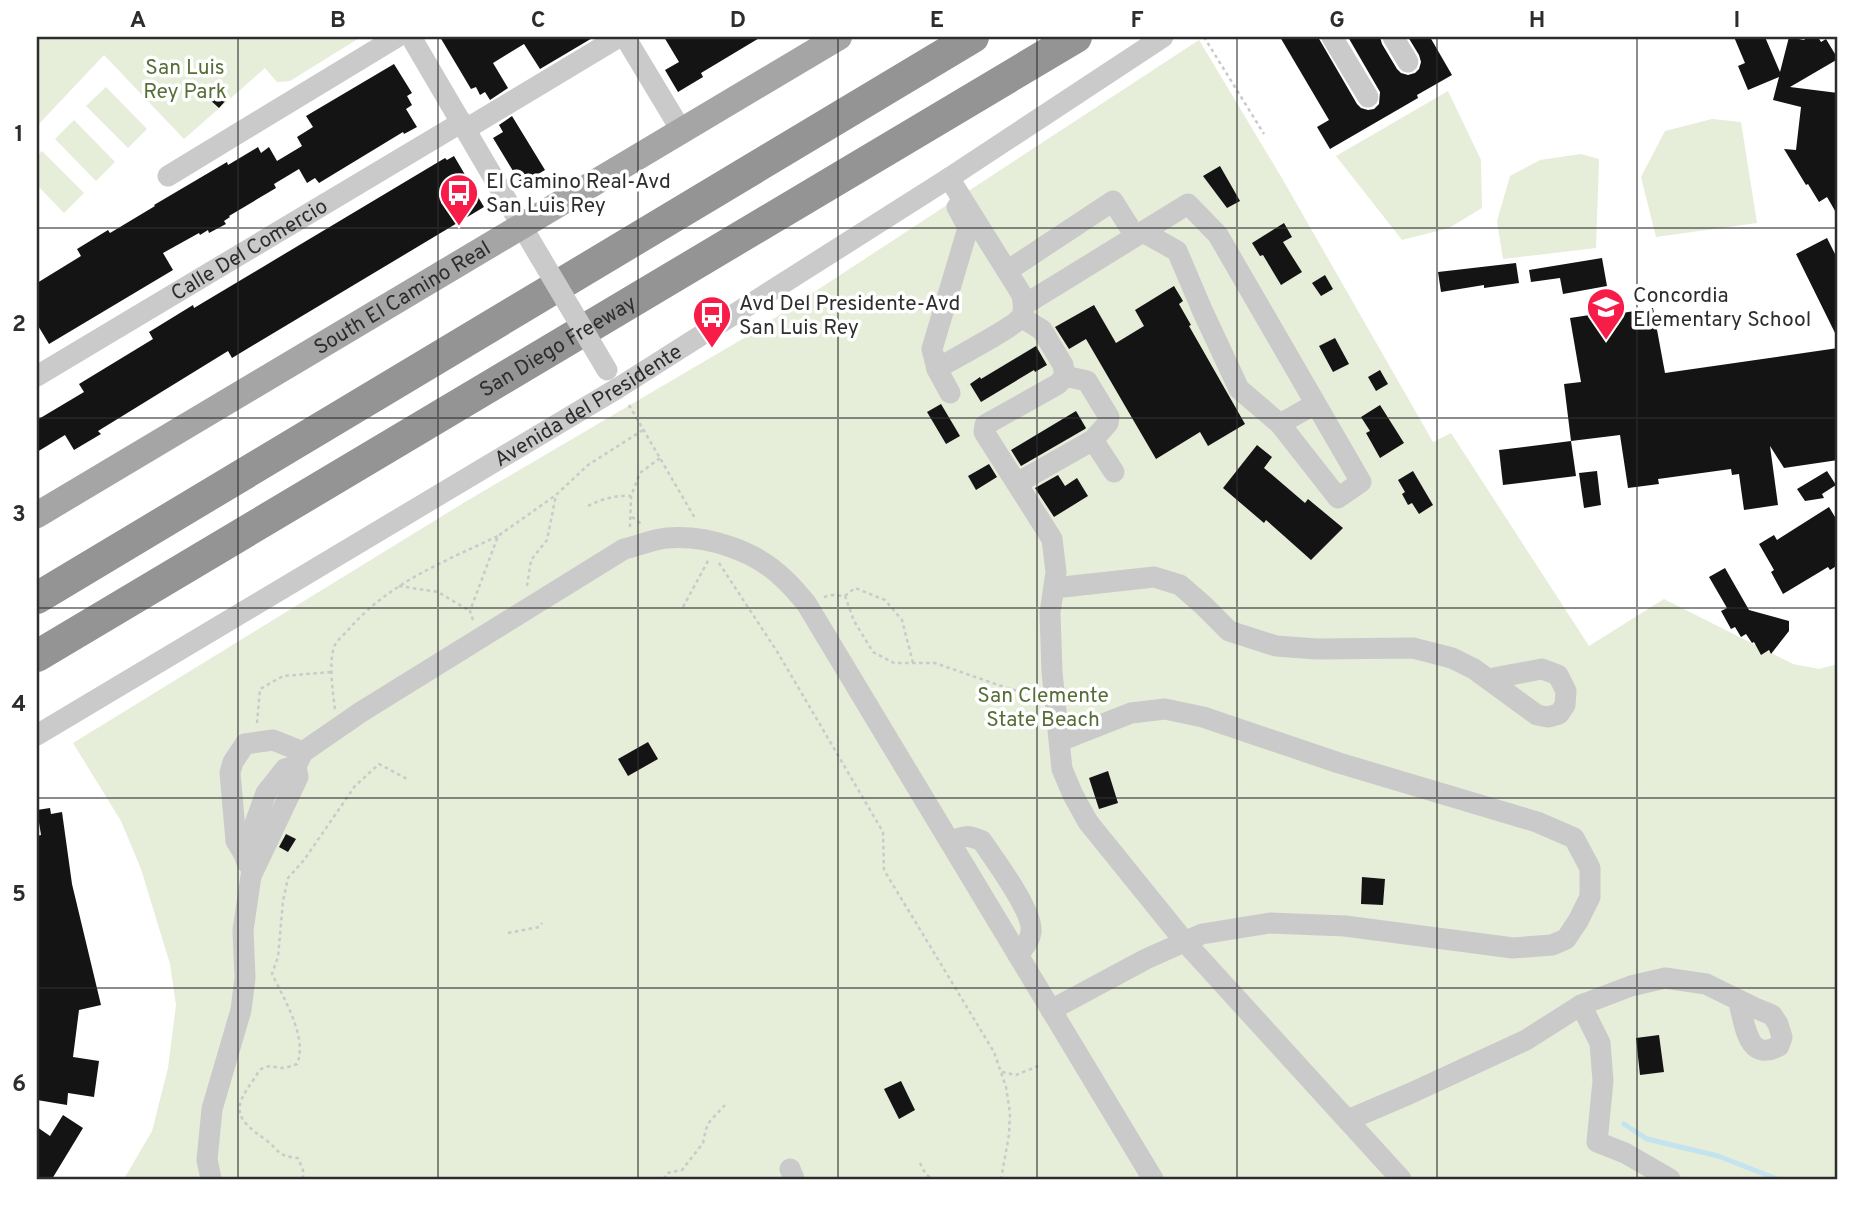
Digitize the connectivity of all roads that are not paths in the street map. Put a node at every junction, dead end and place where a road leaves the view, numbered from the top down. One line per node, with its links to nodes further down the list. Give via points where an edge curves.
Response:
1 (397, 37): 15 (street)
2 (411, 37): 13 (street)
3 (619, 37): 13 (street, Calle Del Comercio)
4 (625, 37): 14 (street)
5 (839, 37): 14 (main road, South El Camino Real)
6 (973, 37): 33 (highway)
7 (1076, 37): 34 (highway, San Diego Freeway)
8 (1163, 37): 16 (street, Avenida del Presidente)
9 (1332, 37): 12 (street)
10 (1393, 37): 11 (street)
11 (1408, 62)
12 (1368, 97)
13 (464, 126): 17 (street); 22 (street, Calle Del Comercio)
14 (681, 130): 17 (main road, South El Camino Real)
15 (168, 176)
16 (944, 181): 19 (street); 21 (street, via 968,228 932,348); 24 (street, Avenida del Presidente)
17 (522, 225): 24 (street, bridge); 31 (main road, South El Camino Real)
18 (1139, 234): 19 (street, via 1114,201); 20 (street); 26 (street, via 1188,204 1218,235); 27 (street, via 1177,251 1239,389)
19 (1007, 271): 20 (street, via 1022,295)
20 (1022, 311): 21 (street, via 1009,327); 23 (street, via 1042,330)
21 (937, 369): 25 (street)
22 (37, 376)
23 (1065, 376): 28 (street, via 1087,381 1109,417); 30 (street, via 985,425 984,432)
24 (617, 387): 36 (street, Avenida del Presidente)
25 (950, 393)
26 (1315, 404): 27 (street); 27 (street, via 1361,482 1338,498)
27 (1280, 424)
28 (1094, 440): 29 (street); 30 (street)
29 (1114, 472)
30 (1017, 483): 32 (street, via 1052,540)
31 (37, 515)
32 (1054, 588): 35 (street, via 1154,577 1180,586 1229,631 1276,646 1413,648 1452,658); 37 (street, via 1050,613)
33 (37, 598)
34 (37, 656)
35 (1488, 679)
36 (37, 735)
37 (1060, 740): 44 (street, via 1062,769 1088,822); 44 (street, via 1131,713 1165,709 1203,718 1537,822 1574,838 1590,868 1590,897 1566,939 1552,945 1513,948 1345,926 1270,922 1202,934)
38 (300, 759): 39 (street, via 273,740 245,744 233,762); 40 (street, via 285,769); 41 (street, via 361,712 624,549 666,538 707,540 768,566 806,603); 43 (street, via 298,777)
39 (232, 788): 40 (street); 42 (street, via 236,841)
40 (260, 809): 42 (street)
41 (950, 842): 45 (street); 45 (street, via 963,836 982,841 1028,914 1030,940)
42 (244, 854): 43 (street)
43 (251, 876): 50 (street, via 243,930 241,1010 212,1109 207,1160)
44 (1185, 942): 48 (street); 49 (street)
45 (1018, 955): 48 (street)
46 (1738, 1000): 47 (street, via 1706,984 1664,978)
47 (1581, 1005): 49 (street, via 1526,1040); 53 (street, via 1600,1043 1603,1081 1597,1142)
48 (1051, 1010): 51 (street)
49 (1348, 1120): 52 (street)
50 (211, 1179)
51 (1153, 1179)
52 (1401, 1179)
53 (1670, 1179)

